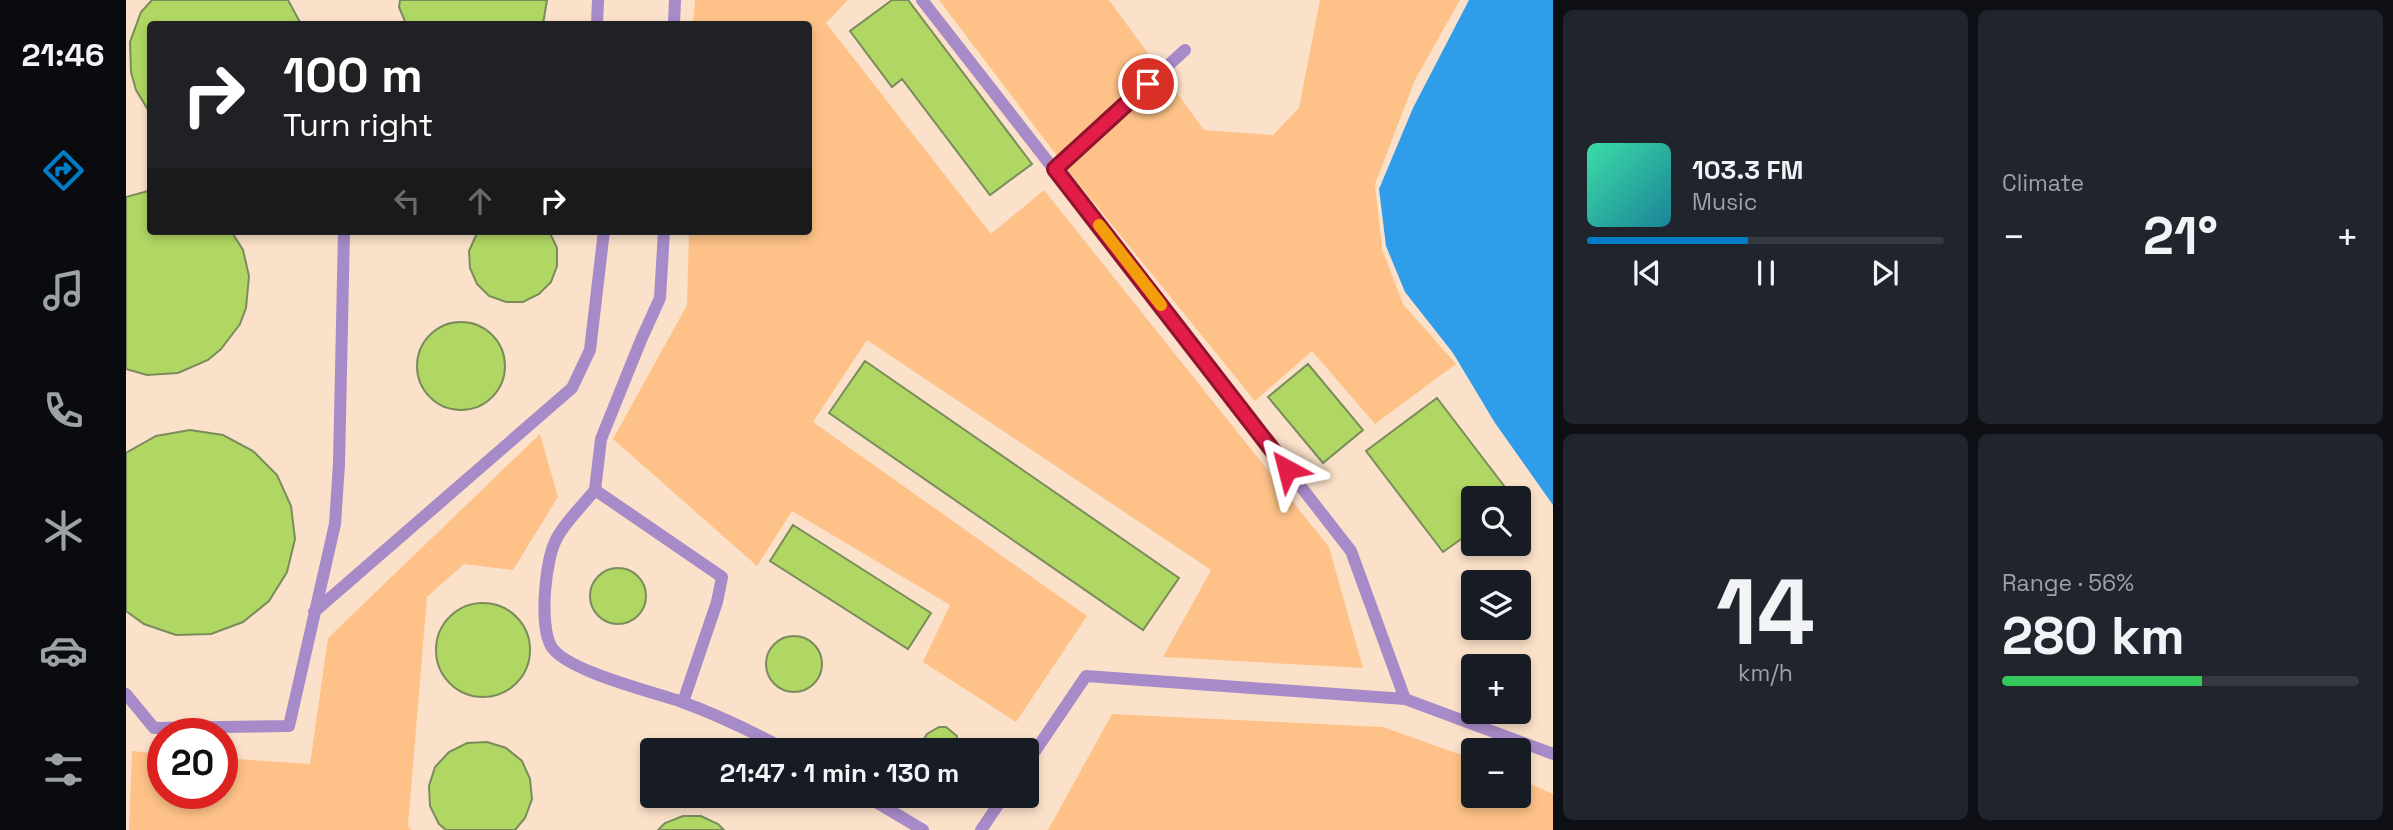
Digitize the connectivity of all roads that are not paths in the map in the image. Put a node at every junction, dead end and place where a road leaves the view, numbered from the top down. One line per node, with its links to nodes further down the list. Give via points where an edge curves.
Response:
1 (598, 0): 4 (lane)
2 (676, 0): 5 (lane)
3 (922, 0): 7 (lane)
4 (597, 21)
5 (674, 21)
6 (1185, 50): 7 (lane)
7 (1055, 169): 14 (lane, via 1350,551)
8 (344, 235): 12 (lane, via 335,524)
9 (604, 235): 12 (lane, via 590,350 572,388)
10 (664, 235): 11 (lane, via 660,298 601,439)
11 (595, 490): 15 (lane, via 723,577); 15 (lane, via 557,536 547,570 544,610 550,645 561,656 613,681)
12 (314, 612): 13 (lane, via 289,726 154,728)
13 (126, 694)
14 (1405, 699): 17 (lane, via 1086,676); 18 (lane)
15 (683, 702): 16 (lane)
16 (761, 738)
17 (1039, 745)
18 (1553, 754)
19 (886, 808): 21 (lane)
20 (996, 808): 22 (lane)
21 (923, 830)
22 (981, 830)

